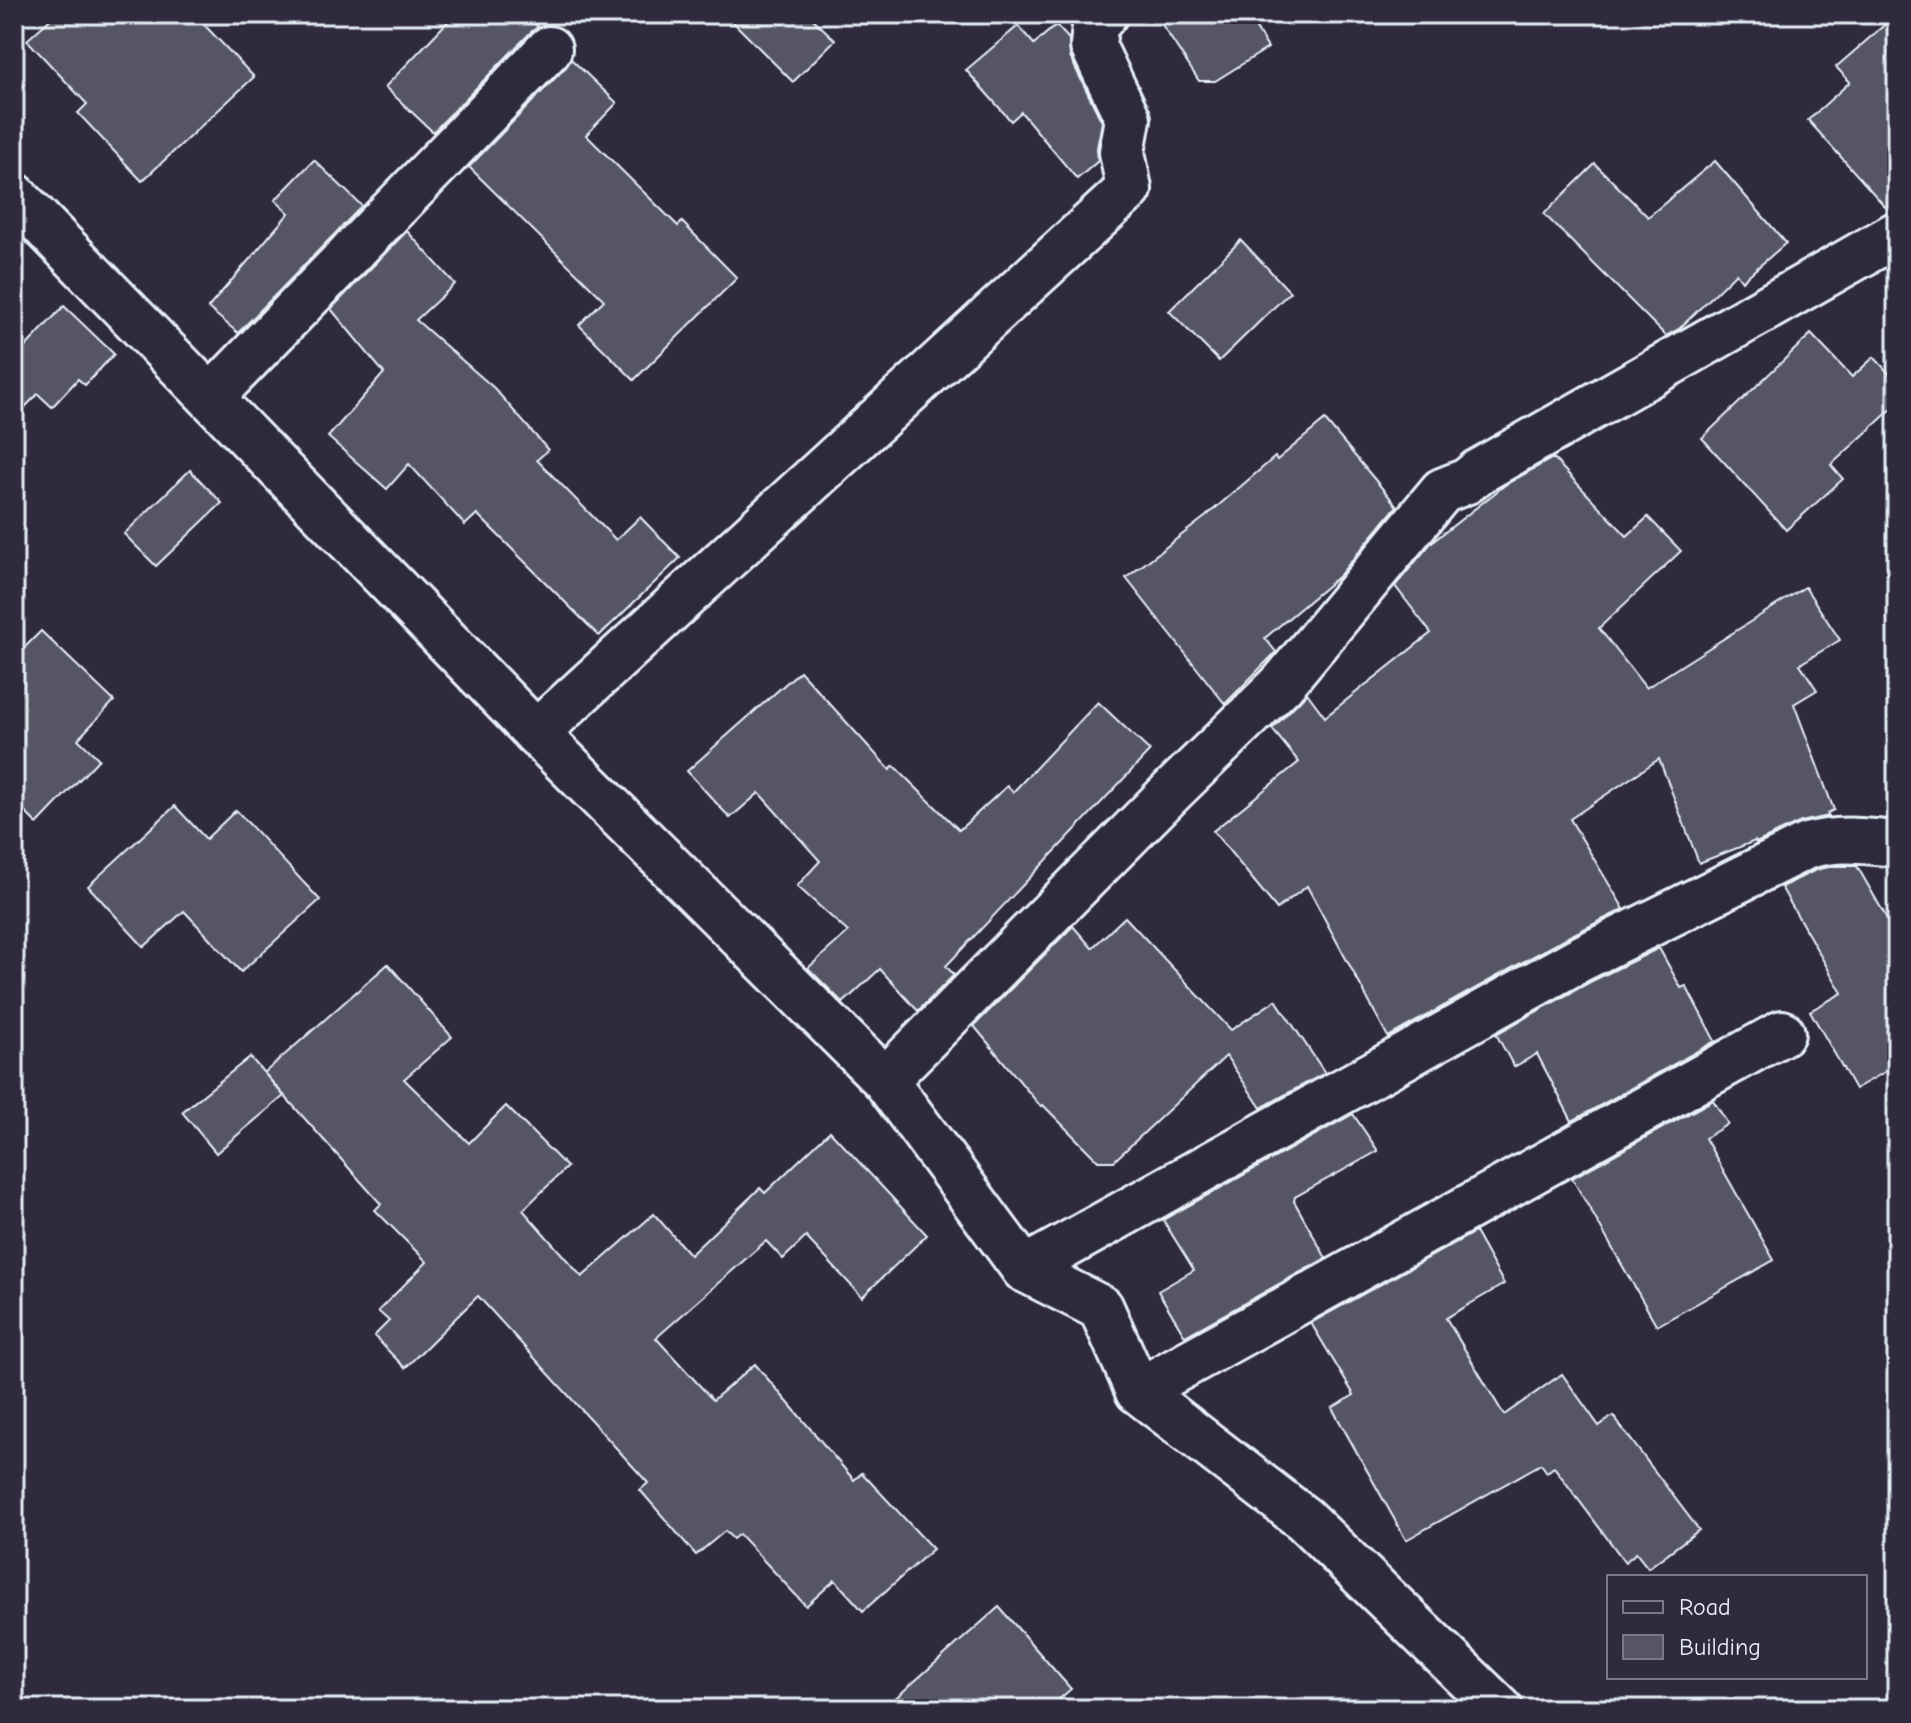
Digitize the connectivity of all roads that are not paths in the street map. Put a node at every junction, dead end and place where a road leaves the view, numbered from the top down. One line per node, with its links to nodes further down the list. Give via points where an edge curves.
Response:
1 (1105, 14): 6 (street, via 1095,26 1093,46 1128,119 1122,152 1129,189)
2 (549, 49): 5 (street)
3 (14, 195): 5 (street)
4 (1897, 234): 9 (street, via 1442,491 1282,684)
5 (211, 397): 6 (street)
6 (536, 733): 9 (street)
7 (1897, 844): 10 (street, via 1828,840 1793,852 1578,960)
8 (1782, 1033): 11 (street)
9 (885, 1080): 10 (street)
10 (1024, 1269): 11 (street, via 1101,1308)
11 (1138, 1391): 12 (street, via 1304,1519)
12 (1500, 1709)

